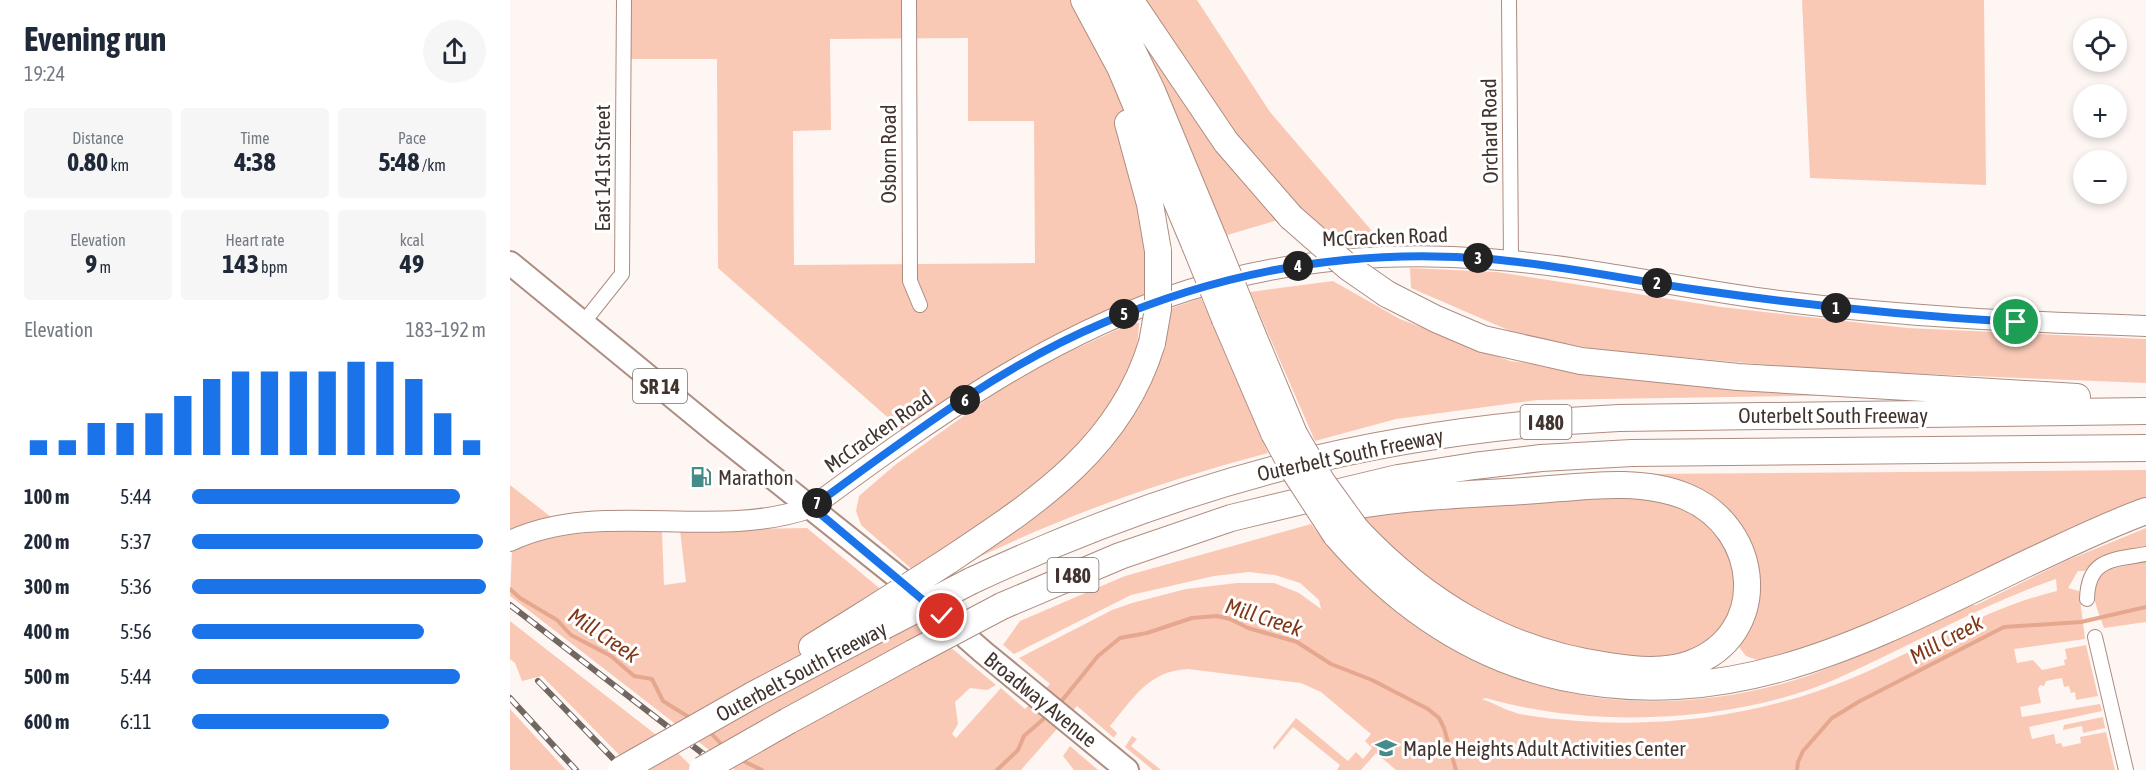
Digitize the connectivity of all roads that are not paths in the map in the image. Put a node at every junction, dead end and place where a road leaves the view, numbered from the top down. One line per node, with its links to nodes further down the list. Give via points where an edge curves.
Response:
1 (624, 0): 11 (street, East 141st Street, via 622,274)
2 (909, 0): 10 (street, Osborn Road, via 910,281)
3 (1081, 0): 7 (highway, via 1120,67); 23 (highway, bridge, via 1134,137 1150,204 1158,251 1158,309 1152,343 1130,400 1100,442 1079,463)
4 (1108, 0): 7 (highway, via 1152,91)
5 (1130, 0): 13 (highway, bridge, via 1226,142 1291,218 1347,267 1387,294 1483,339 1581,362 1738,377)
6 (1509, 0): 8 (street, Orchard Road)
7 (1204, 242): 18 (highway, bridge, via 1284,434 1322,482)
8 (1511, 261): 12 (street, McCracken Road, via 1862,310); 16 (street, McCracken Road, via 1393,256 1336,260 1251,274 1164,299 1101,324 1019,366)
9 (510, 262): 11 (main road, Broadway Avenue / SR 14)
10 (920, 305)
11 (583, 323): 16 (main road, Broadway Avenue / SR 14)
12 (2146, 326)
13 (2146, 400)
14 (2146, 411): 23 (highway, Outerbelt South Freeway / I 480, bridge, via 1639,417 1558,421 1424,436 1329,454 1220,483 1096,525)
15 (2146, 448): 20 (highway, Outerbelt South Freeway / I 480, via 1762,451 1541,458 1398,478 1231,518)
16 (812, 507): 19 (street, McCracken Road, via 753,522 577,524 540,530); 27 (main road, Broadway Avenue / SR 14)
17 (2146, 512): 18 (highway, via 2097,530 1907,620 1807,661 1758,676 1675,688 1632,688 1543,673 1463,641 1422,616 1367,569)
18 (1346, 532): 20 (highway, via 1461,617 1531,649 1588,663 1649,669 1690,664 1712,652 1728,636 1744,605 1744,558 1724,522 1707,507 1685,496 1638,487 1398,501 1326,511 1188,545)
19 (510, 541)
20 (1144, 547): 26 (highway, Outerbelt South Freeway / I 480, bridge, via 1002,606)
21 (2146, 554): 22 (street, via 2111,560 2096,568 2088,582)
22 (2086, 599)
23 (874, 620): 25 (highway, Outerbelt South Freeway, bridge, via 804,651 753,695)
24 (2095, 637): 28 (street)
25 (621, 770)
26 (702, 770)
27 (1127, 770)
28 (2126, 770)

